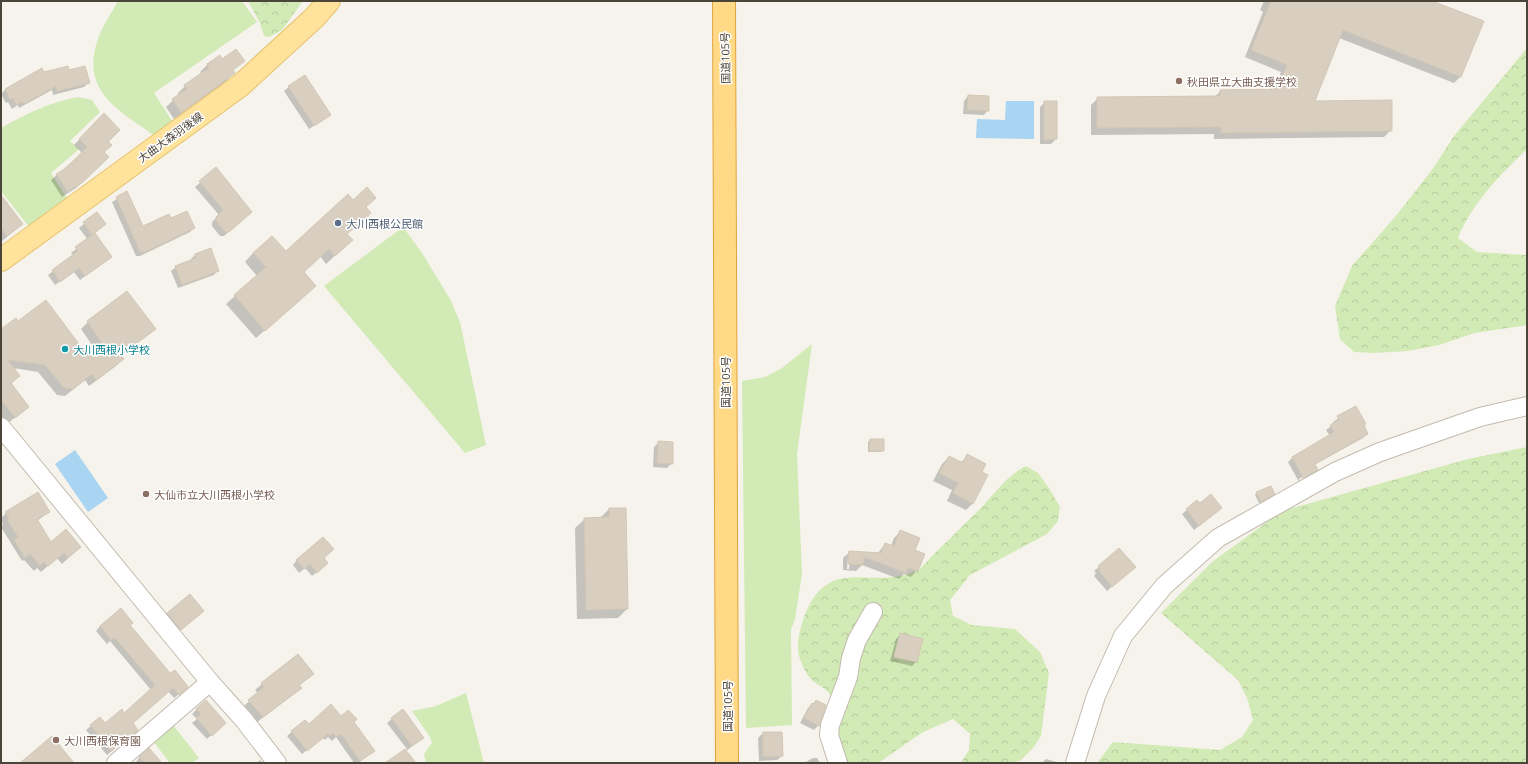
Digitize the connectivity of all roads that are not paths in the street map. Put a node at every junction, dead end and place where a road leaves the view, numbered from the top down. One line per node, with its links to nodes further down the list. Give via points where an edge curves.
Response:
1 (329, 1): 3 (main road, 大曲大森羽後線, via 309,23 241,84)
2 (724, 1): 10 (highway, 国道105号)
3 (1, 260)
4 (1527, 406): 12 (street, via 1480,417 1380,452 1335,472 1218,538 1164,586 1124,636 1096,696)
5 (1, 427): 7 (street)
6 (873, 612): 11 (street, via 857,640 848,677 830,725 829,735)
7 (210, 682): 8 (street); 9 (street)
8 (116, 763)
9 (277, 763)
10 (727, 763)
11 (838, 763)
12 (1075, 763)

